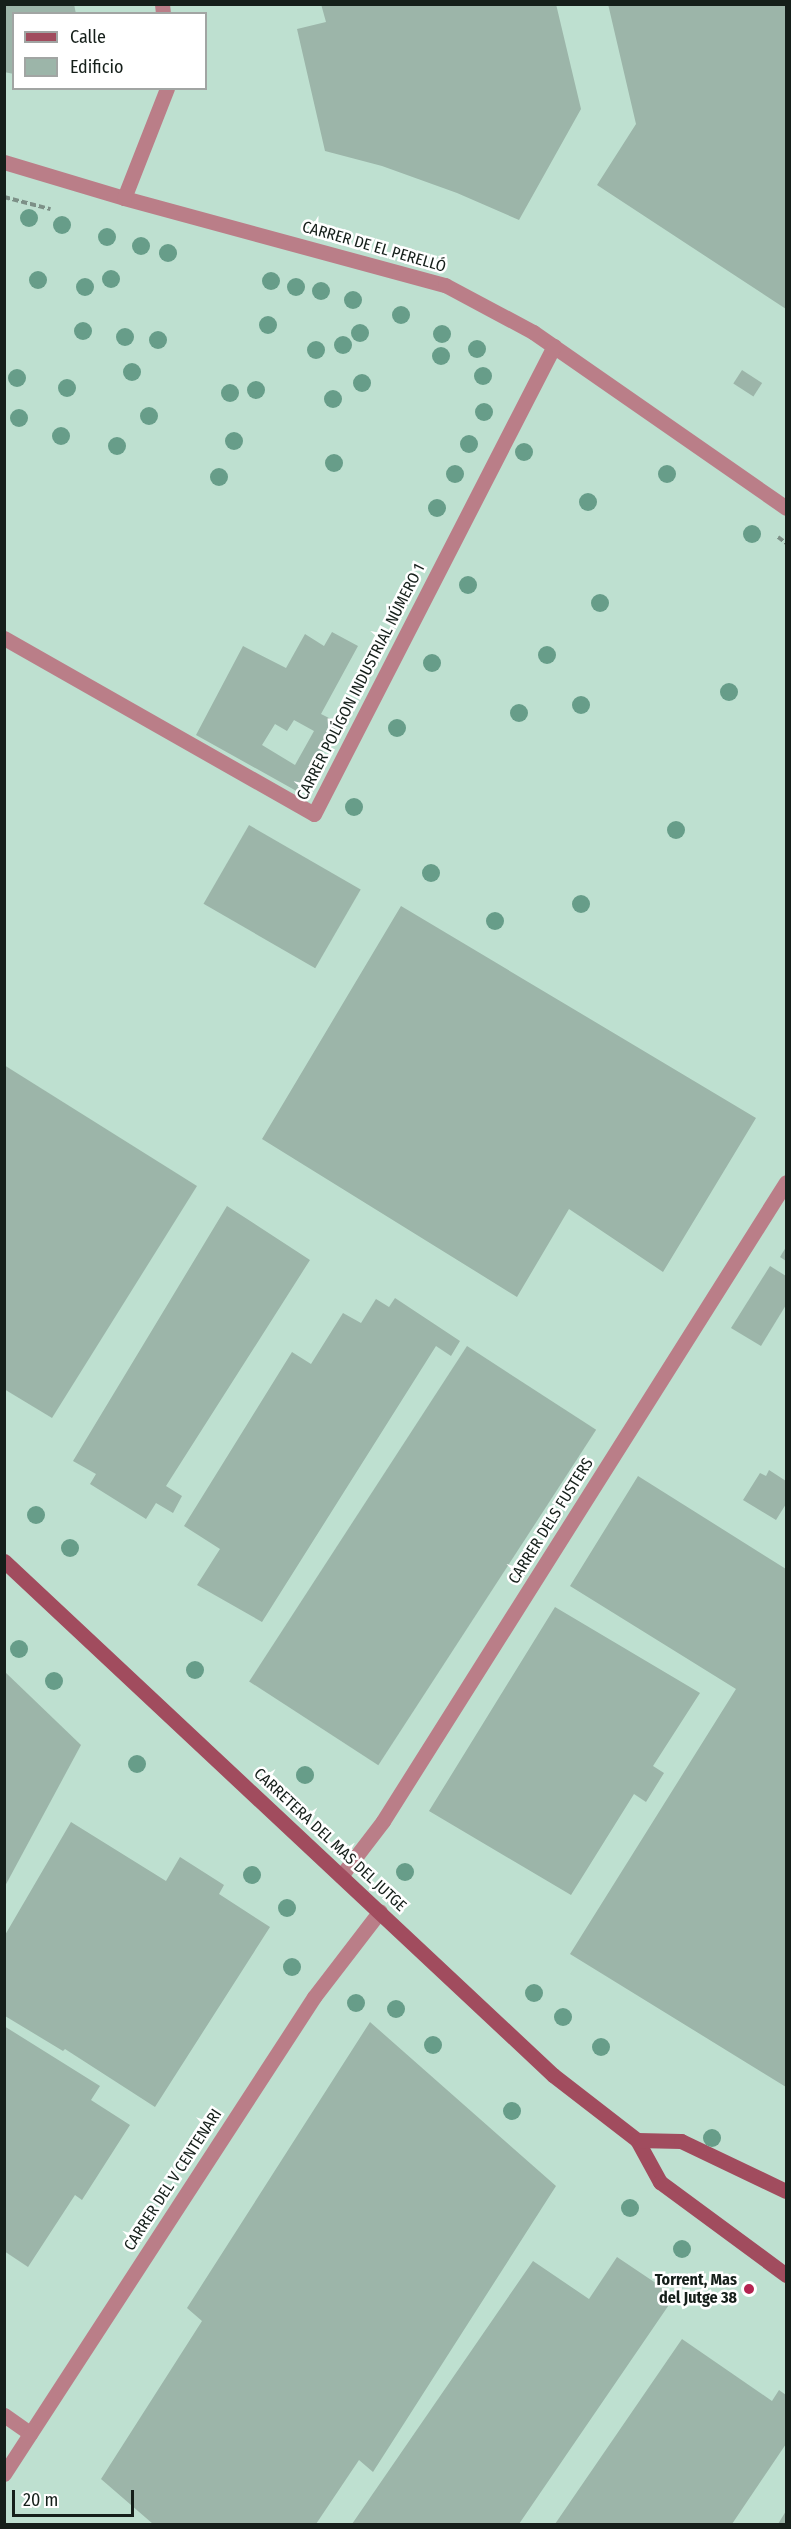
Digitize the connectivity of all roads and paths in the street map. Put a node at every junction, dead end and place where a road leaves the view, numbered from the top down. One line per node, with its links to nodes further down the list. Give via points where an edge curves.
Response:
1 (166, 90): 4 (street)
2 (4, 162): 4 (street, CARRER DE EL PERELLÓ)
3 (4, 197): 5 (path)
4 (124, 198): 6 (street, CARRER DE EL PERELLÓ, via 445,285)
5 (60, 212)
6 (554, 346): 7 (street, CARRER DE EL PERELLÓ); 10 (street, CARRER POLÍGON INDUSTRIAL NÚMERO 1, via 314,814)
7 (786, 508)
8 (777, 536): 9 (path)
9 (786, 543)
10 (4, 638)
11 (786, 1182): 13 (street, CARRER DELS FUSTERS, via 383,1821)
12 (4, 1561): 13 (street, CARRETERA DEL MAS DEL JUTGE)
13 (341, 1876): 14 (street, CARRETERA DEL MAS DEL JUTGE)
14 (380, 1911): 15 (street, CARRETERA DEL MAS DEL JUTGE, via 553,2075); 19 (street, CARRER DEL V CENTENARI, via 314,1997)
15 (637, 2140): 16 (street, via 681,2141); 17 (street, CARRETERA DEL MAS DEL JUTGE, via 660,2182)
16 (786, 2191)
17 (786, 2275)
18 (4, 2415): 19 (street)
19 (30, 2433): 20 (street, CARRER DEL V CENTENARI)
20 (4, 2474)

